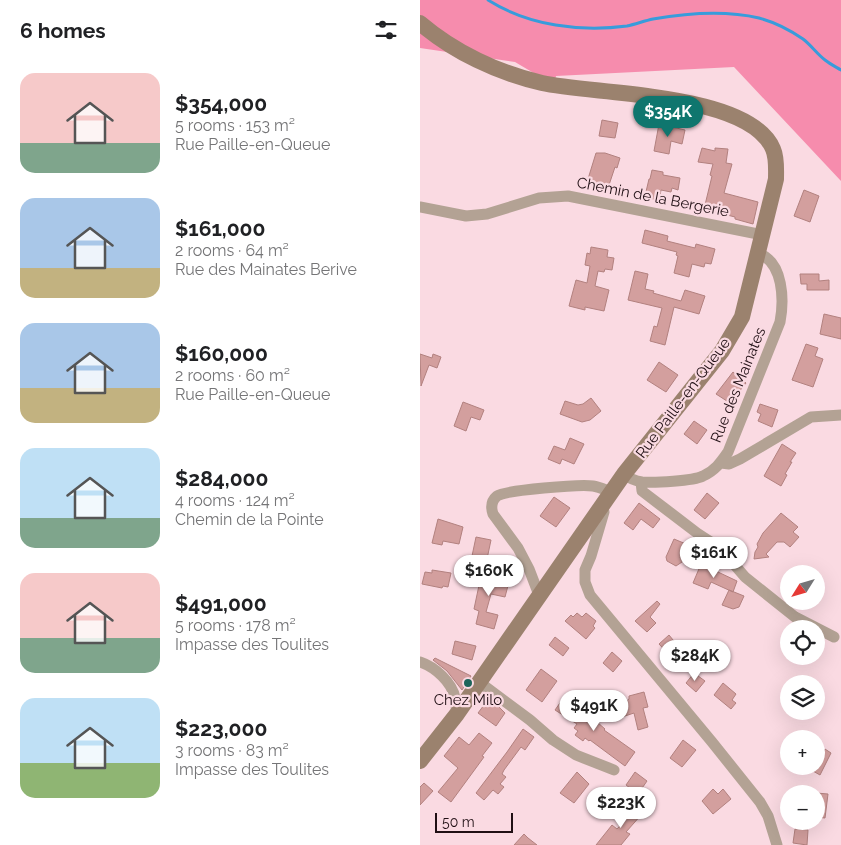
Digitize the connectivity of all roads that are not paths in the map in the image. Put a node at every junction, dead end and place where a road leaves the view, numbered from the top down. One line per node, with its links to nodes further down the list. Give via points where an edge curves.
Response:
1 (420, 23): 3 (main road, Rue Paille-en-Queue, via 454,48 516,76 543,83 709,107 750,124 764,135 773,149 776,164 776,179)
2 (420, 207): 3 (street, Chemin de la Bergerie, via 466,216 487,214 539,198 568,196)
3 (762, 235): 4 (main road, Rue Paille-en-Queue)
4 (758, 253): 6 (street, Rue des Mainates, via 772,264 782,287 783,305 780,322); 7 (main road, Rue Paille-en-Queue, via 742,317 722,351)
5 (841, 415): 6 (street, via 811,417 735,462)
6 (721, 463): 8 (street, Rue des Mainates, via 713,471 690,480)
7 (624, 474): 8 (street, Rue des Mainates); 9 (main road, Rue Paille-en-Queue)
8 (641, 482): 12 (street, via 642,491 720,548 745,577 766,594 795,617)
9 (612, 492): 10 (main road, Rue Paille-en-Queue); 11 (street, via 593,485 574,486 516,490 494,499 493,514 530,569)
10 (600, 507): 11 (main road, Rue Paille-en-Queue); 18 (street, via 604,512 585,570 584,582 590,595 760,802)
11 (539, 595): 14 (main road, Rue Paille-en-Queue)
12 (834, 637)
13 (420, 662): 15 (street, via 446,680 455,696)
14 (479, 682): 15 (main road, Rue Paille-en-Queue); 17 (street, via 576,755)
15 (456, 714): 16 (main road, Rue Paille-en-Queue)
16 (420, 761)
17 (614, 770)
18 (777, 845)

